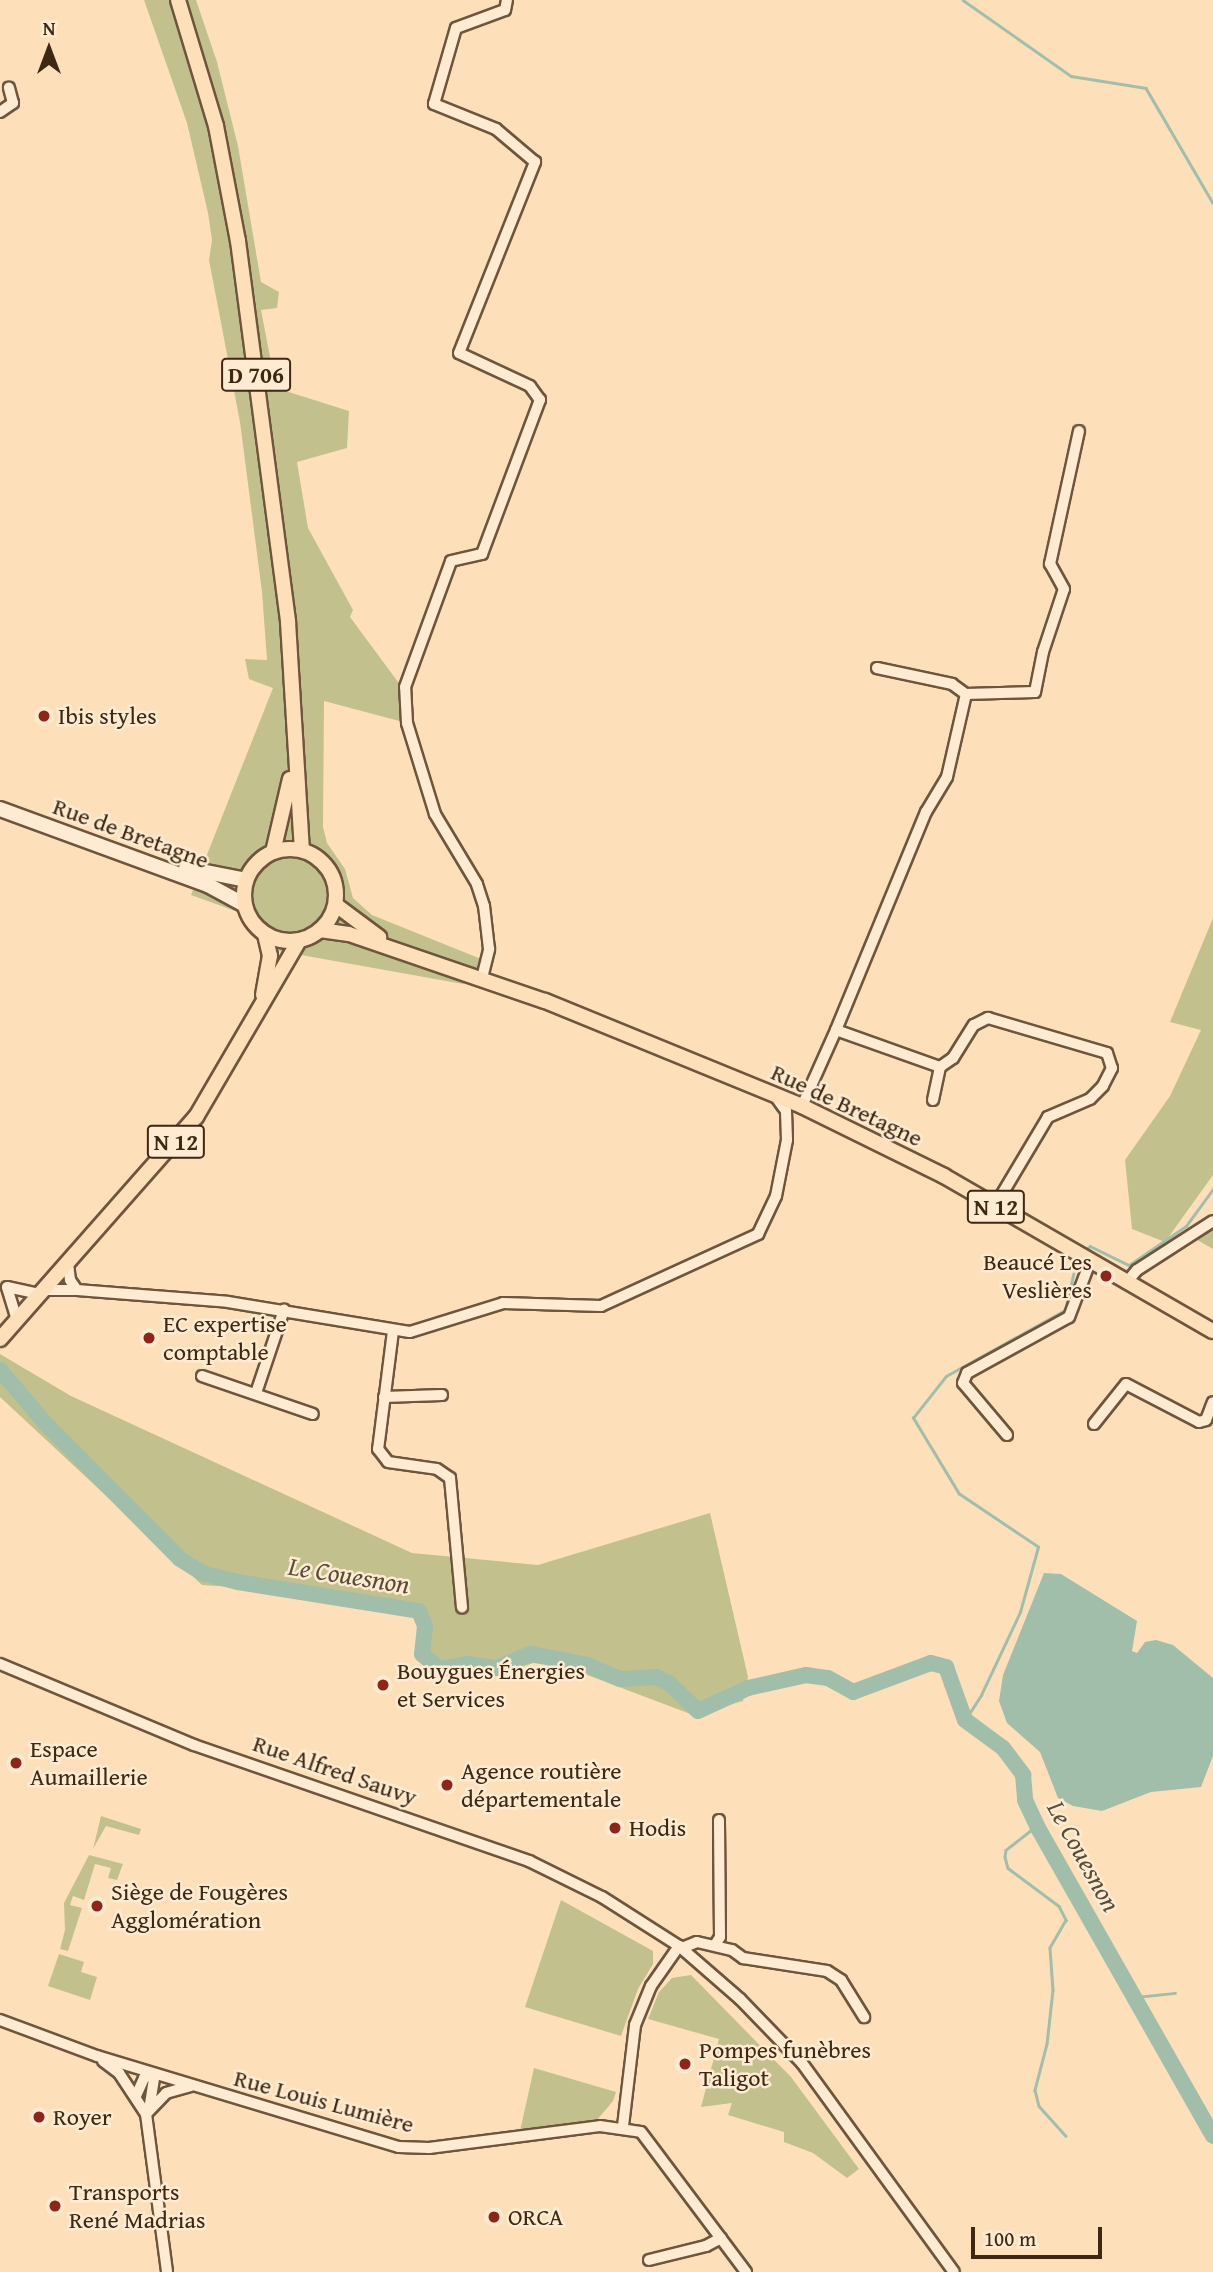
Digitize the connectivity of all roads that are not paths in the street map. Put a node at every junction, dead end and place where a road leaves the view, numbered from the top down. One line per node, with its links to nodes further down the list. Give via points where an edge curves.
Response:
1 (178, 0): 8 (main road, D 706, via 216,126 238,241 288,622)
2 (507, 0): 20 (street, via 505,10 456,28 434,104 496,129 535,162 459,353 530,386 540,400 482,554 452,561 405,687 407,723 435,814 477,884 484,906 488,949)
3 (9, 88): 4 (street, via 13,103)
4 (0, 112)
5 (1079, 431): 7 (street, via 1050,564 1064,589 1042,652 1035,692)
6 (877, 668): 7 (street, via 952,684)
7 (966, 694): 22 (street, via 947,777 926,812)
8 (294, 757): 11 (main road, D 706); 12 (main road, D 706)
9 (0, 802): 13 (main road, Rue de Bretagne, via 190,870)
10 (0, 809): 14 (main road, Rue de Bretagne, via 208,885)
11 (302, 850): 12 (main road); 15 (main road, via 327,866 334,878)
12 (273, 852): 13 (main road, via 262,858)
13 (246, 880): 14 (main road)
14 (245, 905): 17 (main road)
15 (336, 905): 16 (main road); 19 (main road, Rue de Bretagne / N 12, via 361,928)
16 (320, 930): 18 (main road); 19 (main road, Rue de Bretagne / N 12, via 349,934)
17 (265, 934): 18 (main road); 21 (main road, N 12, via 270,956)
18 (299, 940): 21 (main road, N 12)
19 (440, 965): 20 (main road, Rue de Bretagne / N 12)
20 (482, 978): 24 (main road, Rue de Bretagne / N 12)
21 (262, 1005): 30 (main road, N 12, via 196,1117)
22 (836, 1030): 23 (street); 26 (street)
23 (940, 1067): 25 (street); 27 (street, via 953,1058 974,1025 988,1018 1098,1047 1112,1062 1102,1086 1090,1098 1048,1117)
24 (773, 1094): 26 (main road, Rue de Bretagne / N 12); 37 (street, via 786,1111 789,1126 776,1196 758,1234 601,1306 516,1302 459,1315 428,1329)
25 (933, 1100)
26 (802, 1106): 27 (main road, Rue de Bretagne / N 12)
27 (995, 1206): 29 (main road, Rue de Bretagne / N 12)
28 (1213, 1221): 31 (street, via 1137,1270)
29 (1090, 1262): 31 (main road, Rue de Bretagne / N 12); 47 (street, via 1069,1317 967,1373 963,1383)
30 (68, 1264): 33 (street); 34 (main road, N 12)
31 (1126, 1283): 38 (main road, Rue de Bretagne / N 12)
32 (3, 1286): 34 (street); 36 (street)
33 (76, 1290): 34 (street); 35 (street)
34 (43, 1292): 36 (main road, N 12)
35 (284, 1310): 37 (street); 41 (street)
36 (17, 1320): 39 (main road, N 12)
37 (393, 1331): 43 (street)
38 (1213, 1331)
39 (0, 1339)
40 (202, 1376): 41 (street)
41 (256, 1393): 45 (street)
42 (442, 1395): 43 (street)
43 (384, 1396): 48 (street, via 379,1455 396,1464 437,1469 450,1478)
44 (1213, 1402): 46 (street, via 1206,1420 1199,1422 1126,1384)
45 (313, 1414)
46 (1094, 1424)
47 (1007, 1435)
48 (462, 1607)
49 (0, 1664): 52 (street, Rue Alfred Sauvy, via 194,1745 528,1861 601,1897)
50 (719, 1820): 51 (street, via 720,1937)
51 (715, 1945): 52 (street, via 697,1942); 53 (street, via 754,1961 827,1970 841,1980)
52 (680, 1947): 60 (street, via 651,1986 635,2025); 65 (street, Rue Alfred Sauvy, via 740,1998 802,2063)
53 (864, 2017)
54 (0, 2020): 55 (street, Rue Louis Lumière)
55 (97, 2056): 56 (street, Rue Louis Lumière); 58 (street)
56 (154, 2074): 57 (street, Rue Louis Lumière); 58 (street, via 144,2078); 59 (street)
57 (192, 2086): 59 (street, via 166,2093); 60 (street, Rue Louis Lumière, via 399,2147 429,2148)
58 (136, 2096): 59 (street)
59 (146, 2114): 63 (street)
60 (623, 2126): 61 (street, via 651,2140)
61 (721, 2238): 62 (street); 64 (street)
62 (649, 2260)
63 (167, 2272)
64 (746, 2272)
65 (954, 2272)

